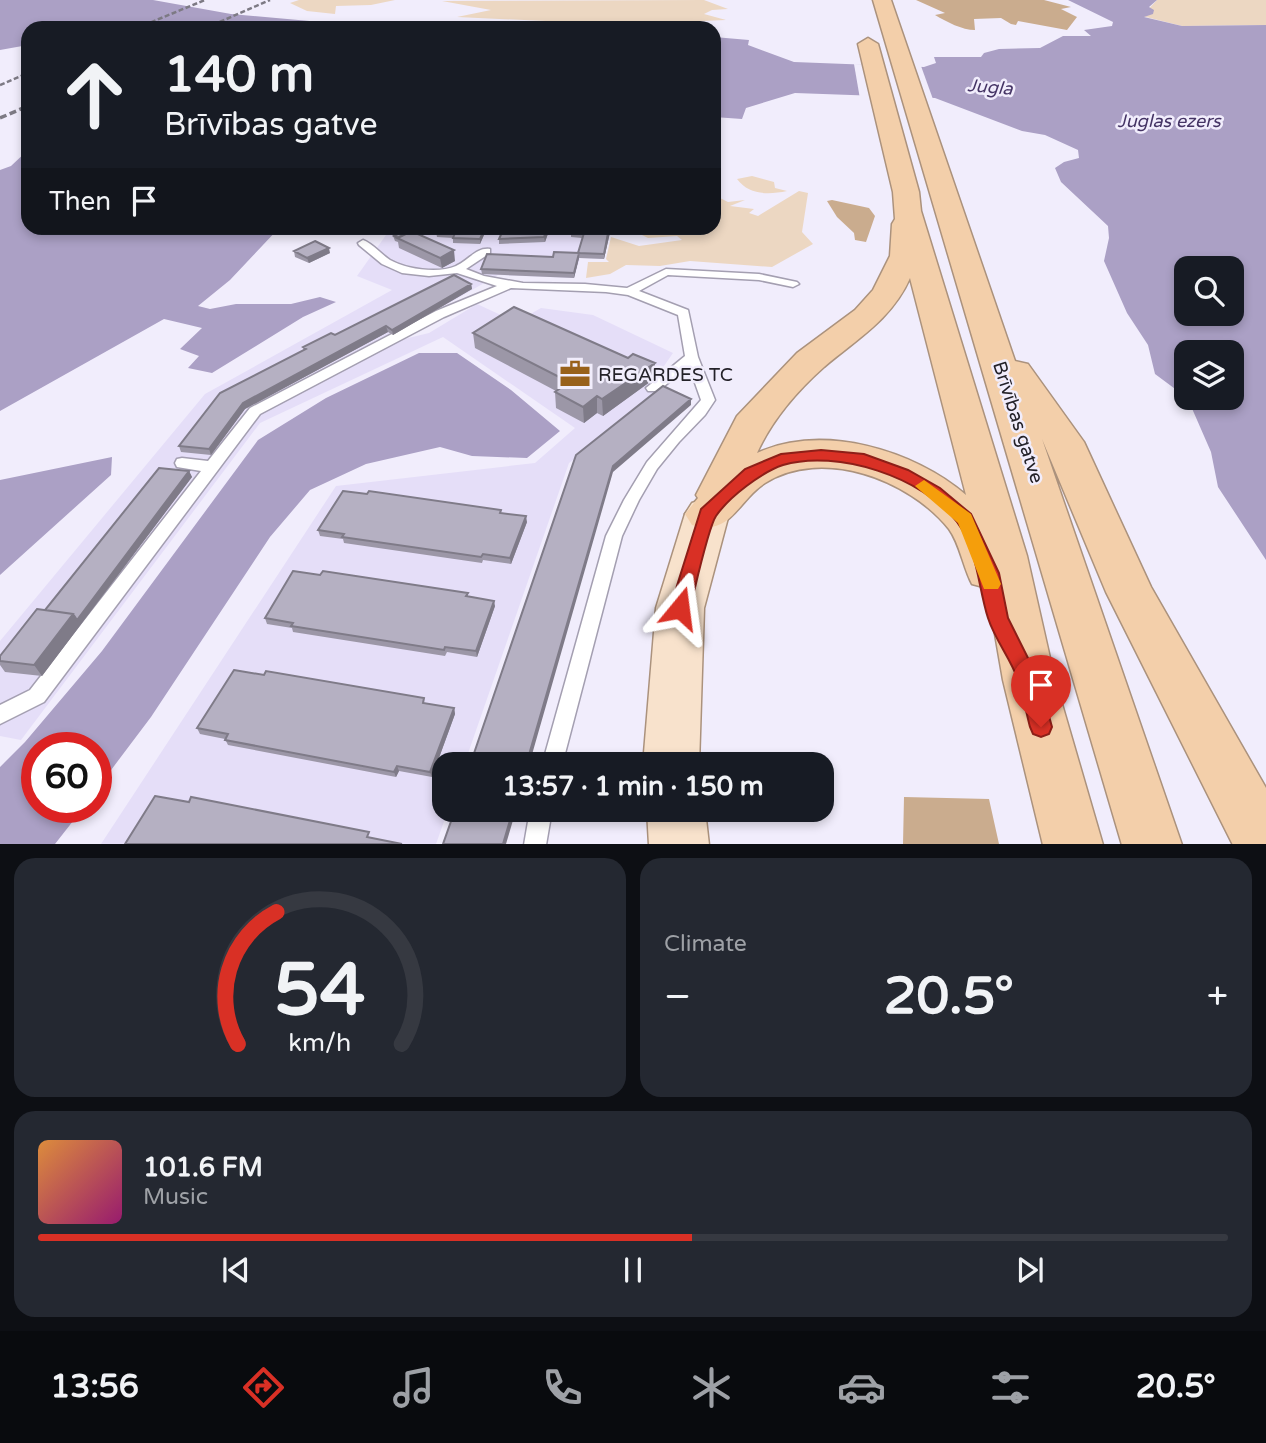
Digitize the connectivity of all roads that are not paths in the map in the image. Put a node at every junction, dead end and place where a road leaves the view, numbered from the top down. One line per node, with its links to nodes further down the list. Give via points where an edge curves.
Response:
1 (882, 0): 10 (highway, Brīvības gatve)
2 (863, 26): 3 (highway)
3 (907, 211): 15 (highway, via 905,256 887,294 867,317 810,360 751,425); 16 (highway, via 1004,556)
4 (363, 243): 6 (lane, via 384,264 418,275)
5 (486, 251): 6 (lane)
6 (458, 271): 8 (lane)
7 (793, 284): 9 (lane, via 759,277 666,272)
8 (507, 286): 9 (lane); 14 (lane, via 440,314 255,411)
9 (629, 292): 11 (lane, via 684,313)
10 (992, 338): 25 (highway, Brīvības gatve); 26 (highway, via 1063,442 1130,592)
11 (692, 357): 12 (lane); 18 (lane, via 708,400 643,476 627,503)
12 (653, 388)
13 (182, 463): 14 (lane)
14 (213, 467): 17 (lane, via 37,695)
15 (707, 514): 16 (highway, via 751,474 781,460 821,455 864,460 902,474 934,492 965,519 989,573 998,618); 19 (main road, via 680,608)
16 (1029, 680): 24 (highway)
17 (0, 715)
18 (556, 752)
19 (672, 752)
20 (539, 822): 22 (lane)
21 (677, 822): 23 (main road)
22 (535, 844)
23 (679, 844)
24 (1073, 844)
25 (1152, 844)
26 (1264, 844)

